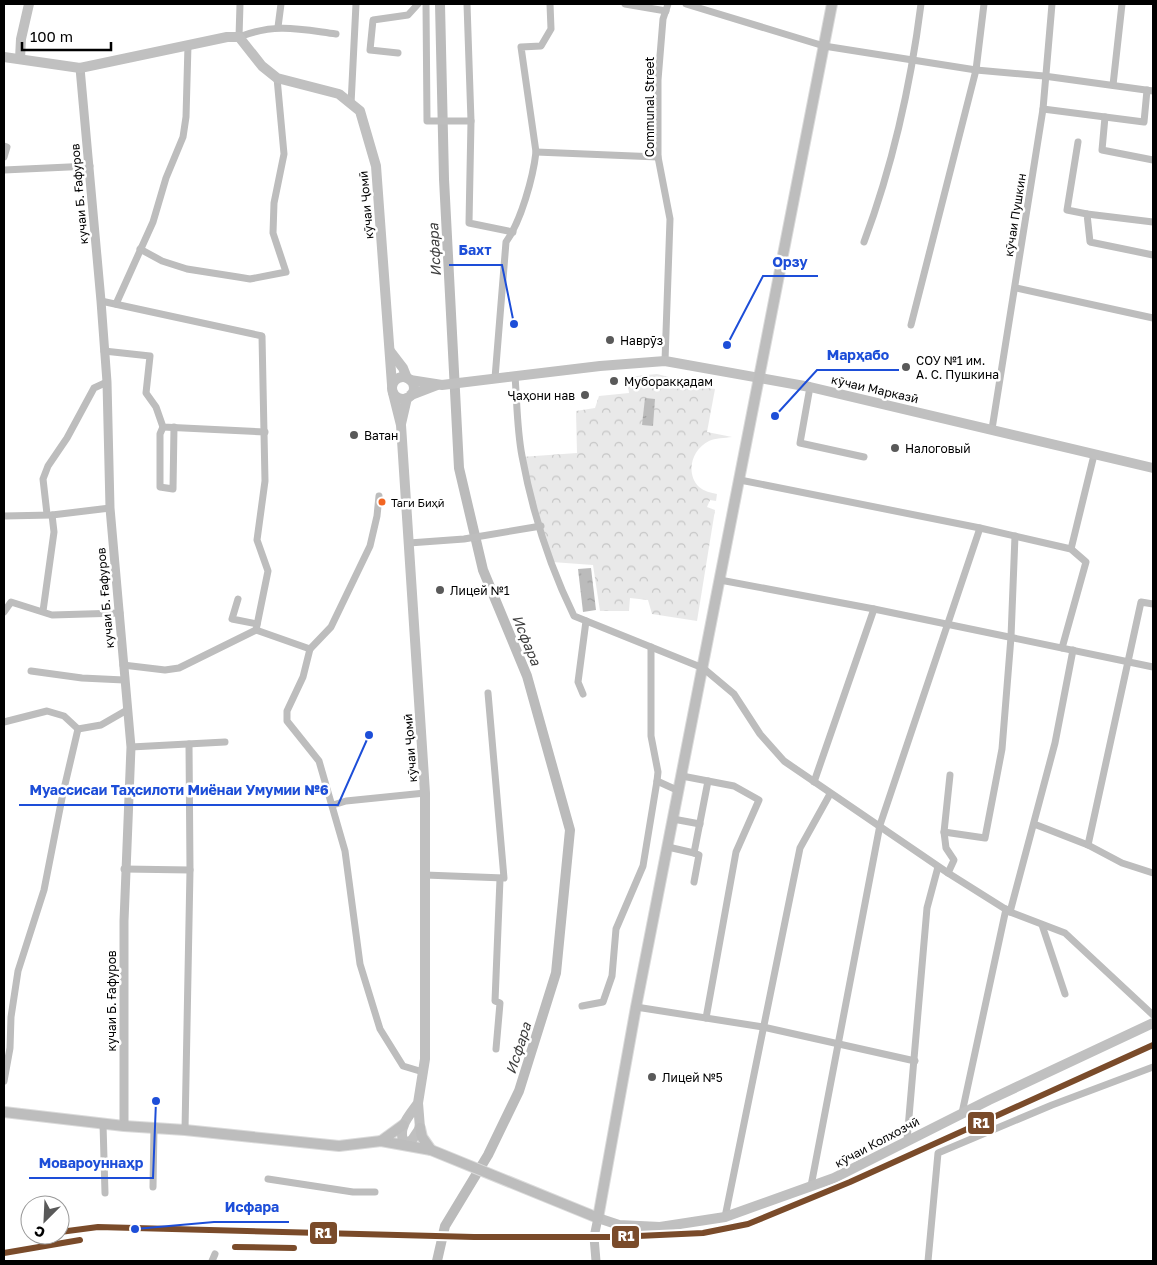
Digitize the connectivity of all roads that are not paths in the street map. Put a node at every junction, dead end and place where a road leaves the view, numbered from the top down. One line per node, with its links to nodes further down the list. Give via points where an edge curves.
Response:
1 (29, 4): 24 (main road)
2 (240, 4): 19 (street)
3 (281, 4): 17 (street)
4 (356, 4): 32 (street)
5 (418, 4): 22 (street, via 408,15 374,20 370,50)
6 (426, 4): 35 (street, via 426,121)
7 (467, 4): 35 (street)
8 (550, 4): 40 (street, via 551,29 542,46 521,46)
9 (625, 4): 16 (street)
10 (686, 4): 21 (street)
11 (832, 4): 21 (main road)
12 (922, 4): 25 (street)
13 (984, 4): 27 (street)
14 (1052, 4): 28 (street, кӯчаи Пушкин)
15 (1122, 4): 30 (street)
16 (667, 8): 41 (street, Communal Street, via 658,80)
17 (278, 27): 18 (street); 19 (street, via 259,29)
18 (336, 34)
19 (239, 37): 20 (main road); 29 (main road, кӯчаи Ҷомӣ)
20 (188, 45): 26 (main road); 50 (street, via 183,137)
21 (824, 46): 25 (street); 63 (main road)
22 (398, 53)
23 (4, 57): 24 (main road)
24 (20, 59): 26 (main road)
25 (914, 61): 27 (street); 49 (street, via 877,209)
26 (80, 68): 44 (street, кучаи Б. Ғафуров)
27 (976, 70): 28 (street); 56 (street)
28 (1044, 76): 30 (street); 33 (street, кӯчаи Пушкин)
29 (276, 78): 32 (main road, кӯчаи Ҷомӣ, via 339,94); 50 (street, via 284,154 274,203 273,233 286,272 250,279 188,269 162,261)
30 (1113, 85): 31 (street)
31 (1150, 91): 36 (street)
32 (351, 104): 58 (main road, кӯчаи Ҷомӣ, via 360,111 376,166)
33 (1043, 109): 34 (street); 52 (street, кӯчаи Пушкин)
34 (1105, 117): 36 (street); 43 (street, via 1102,150)
35 (468, 121): 48 (street, via 468,223)
36 (1144, 122): 37 (street)
37 (1153, 123)
38 (1078, 142): 46 (street, via 1067,210)
39 (4, 146): 42 (street, via 7,147)
40 (536, 152): 41 (street); 48 (street)
41 (658, 157): 59 (street, Communal Street, via 670,219)
42 (4, 158)
43 (1153, 160)
44 (90, 166): 45 (street); 53 (street, кучаи Б. Ғафуров)
45 (4, 170)
46 (1087, 214): 47 (street); 51 (street, via 1090,242)
47 (1153, 222)
48 (513, 232): 61 (street, via 506,242)
49 (864, 242)
50 (140, 249): 54 (street)
51 (1153, 255)
52 (1016, 288): 55 (street); 72 (street, кӯчаи Пушкин)
53 (101, 301): 54 (street); 57 (street, кучаи Б. Ғафуров)
54 (116, 304): 73 (street, via 262,336)
55 (1153, 318)
56 (911, 325)
57 (104, 351): 64 (street, кучаи Б. Ғафуров); 70 (street, via 150,356 146,393)
58 (390, 351): 62 (main road); 67 (main road, кӯчаи Ҷомӣ)
59 (665, 361): 60 (main road, кӯчаи Марказӣ); 63 (main road, кӯчаи Марказӣ)
60 (515, 376): 61 (main road, кӯчаи Марказӣ); 82 (street, via 522,455)
61 (495, 378): 65 (main road, кӯчаи Марказӣ)
62 (408, 379): 65 (main road); 67 (main road, via 400,378); 68 (main road, via 414,389)
63 (758, 379): 66 (main road, кӯчаи Марказӣ); 77 (main road)
64 (106, 382): 79 (street, кучаи Б. Ғафуров); 80 (street, via 94,388 68,438 48,466 43,479)
65 (439, 385): 68 (main road)
66 (810, 387): 72 (main road, кӯчаи Марказӣ); 75 (street, via 800,443)
67 (392, 389): 68 (main road, via 400,399); 69 (main road, кӯчаи Ҷомӣ)
68 (409, 397): 69 (main road)
69 (401, 425): 85 (main road, кӯчаи Ҷомӣ)
70 (163, 427): 71 (street); 71 (street, via 160,434 160,487 173,489)
71 (174, 428): 73 (street)
72 (992, 429): 74 (main road, кӯчаи Марказӣ)
73 (265, 432): 96 (street, via 265,481 257,540 268,571)
74 (1094, 455): 76 (main road, кӯчаи Марказӣ); 86 (street)
75 (864, 457)
76 (1153, 468)
77 (740, 480): 83 (street); 87 (main road)
78 (379, 496): 100 (street, via 370,546 332,627)
79 (110, 508): 80 (street); 93 (street, кучаи Б. Ғафуров)
80 (50, 514): 81 (street); 91 (street, via 54,532)
81 (4, 516)
82 (541, 526): 85 (street, via 464,539); 94 (street, via 574,616)
83 (980, 528): 84 (street); 95 (street)
84 (1015, 536): 86 (street); 97 (street)
85 (409, 543): 122 (main road, кӯчаи Ҷомӣ)
86 (1071, 549): 99 (street, via 1086,562)
87 (720, 580): 90 (street); 105 (main road)
88 (238, 599): 96 (street, via 232,619)
89 (1153, 604): 102 (street, via 1141,602)
90 (874, 609): 95 (street); 120 (street)
91 (43, 611): 92 (street, via 11,602); 93 (street, via 73,616)
92 (4, 612)
93 (120, 613): 103 (street, кучаи Б. Ғафуров)
94 (586, 621): 98 (street); 109 (street, via 578,682)
95 (949, 625): 97 (street); 128 (street)
96 (257, 627): 100 (street); 103 (street, via 179,668 165,670)
97 (1011, 637): 99 (street); 129 (street, via 1002,749 985,838)
98 (651, 647): 105 (street); 118 (street, via 651,736)
99 (1062, 648): 101 (street)
100 (310, 649): 124 (street, via 303,677 287,711 287,721 319,762)
101 (1073, 650): 102 (street); 127 (street, via 1056,743)
102 (1127, 662): 104 (street); 130 (street)
103 (123, 665): 107 (street, кучаи Б. Ғафуров)
104 (1153, 667)
105 (703, 668): 117 (main road); 120 (street, via 734,694 760,734 784,761)
106 (31, 671): 107 (street)
107 (124, 680): 110 (street, кучаи Б. Ғафуров)
108 (488, 693): 139 (street, via 504,878)
109 (583, 694)
110 (127, 710): 112 (street, via 100,725); 115 (street, кучаи Б. Ғафуров)
111 (4, 722): 112 (street, via 47,711 64,716)
112 (78, 729): 155 (street, via 44,890 18,971)
113 (225, 742): 114 (street)
114 (189, 744): 115 (street); 135 (street)
115 (131, 747): 134 (street, кучаи Б. Ғафуров)
116 (950, 775): 129 (street)
117 (682, 776): 119 (street); 121 (main road)
118 (657, 781): 121 (street); 144 (street, via 643,866 616,929 609,985 603,1002)
119 (708, 781): 126 (street); 147 (street, via 734,786 759,800 736,852)
120 (814, 782): 123 (street)
121 (679, 791): 125 (main road)
122 (425, 793): 124 (street); 138 (main road, кӯчаи Ҷомӣ)
123 (830, 794): 128 (street); 149 (street, via 800,848)
124 (333, 805): 154 (street, via 345,851 357,950 380,1029 403,1066)
125 (673, 819): 126 (street); 131 (main road)
126 (700, 824): 132 (street)
127 (1034, 824): 130 (street); 141 (street)
128 (880, 825): 133 (street); 150 (street)
129 (944, 832): 136 (street, via 946,848 954,860)
130 (1088, 845): 137 (street, via 1122,863)
131 (668, 847): 132 (street); 145 (main road)
132 (694, 853): 140 (street, via 699,855)
133 (938, 867): 136 (street); 152 (street, via 927,908)
134 (124, 869): 135 (street); 161 (street, кучаи Б. Ғафуров)
135 (190, 870): 164 (street)
136 (948, 873): 141 (street)
137 (1153, 873)
138 (425, 874): 139 (street); 154 (main road, кӯчаи Ҷомӣ)
139 (500, 879): 151 (street, via 495,1000 500,1003)
140 (694, 882)
141 (1008, 910): 142 (street); 158 (street)
142 (1042, 924): 143 (street); 146 (street, via 1065,933)
143 (1065, 994)
144 (582, 1006)
145 (636, 1007): 147 (street); 175 (main road)
146 (1153, 1015)
147 (706, 1018): 149 (street)
148 (1153, 1023): 158 (main road, кӯчаи Колхозчӣ)
149 (764, 1027): 150 (street); 174 (street)
150 (839, 1044): 152 (street); 170 (street)
151 (496, 1049)
152 (915, 1061): 165 (street)
153 (1153, 1067): 177 (street, via 938,1153)
154 (423, 1072): 156 (main road, кӯчаи Ҷомӣ)
155 (4, 1081)
156 (418, 1103): 160 (main road, кӯчаи Ҷомӣ); 163 (main road, кӯчаи Ҷомӣ)
157 (4, 1112): 159 (main road)
158 (962, 1113): 165 (main road, кӯчаи Колхозчӣ)
159 (103, 1124): 161 (main road); 173 (street)
160 (403, 1125): 163 (main road, via 412,1124); 166 (main road); 167 (main road, via 401,1136)
161 (124, 1126): 162 (main road)
162 (154, 1128): 164 (main road); 171 (street)
163 (420, 1128): 167 (main road, via 412,1140); 168 (main road)
164 (185, 1130): 166 (main road, via 339,1146)
165 (907, 1140): 170 (main road, кӯчаи Колхозчӣ, via 834,1178)
166 (382, 1141): 167 (main road)
167 (404, 1144): 168 (main road)
168 (431, 1150): 175 (main road)
169 (268, 1179): 172 (street, via 353,1192)
170 (811, 1186): 174 (main road, кӯчаи Колхозчӣ)
171 (153, 1187)
172 (375, 1192)
173 (106, 1193)
174 (725, 1217): 175 (main road, кӯчаи Колхозчӣ, via 660,1227 619,1224)
175 (598, 1218): 176 (street, via 594,1237)
176 (596, 1261)
177 (928, 1261)

